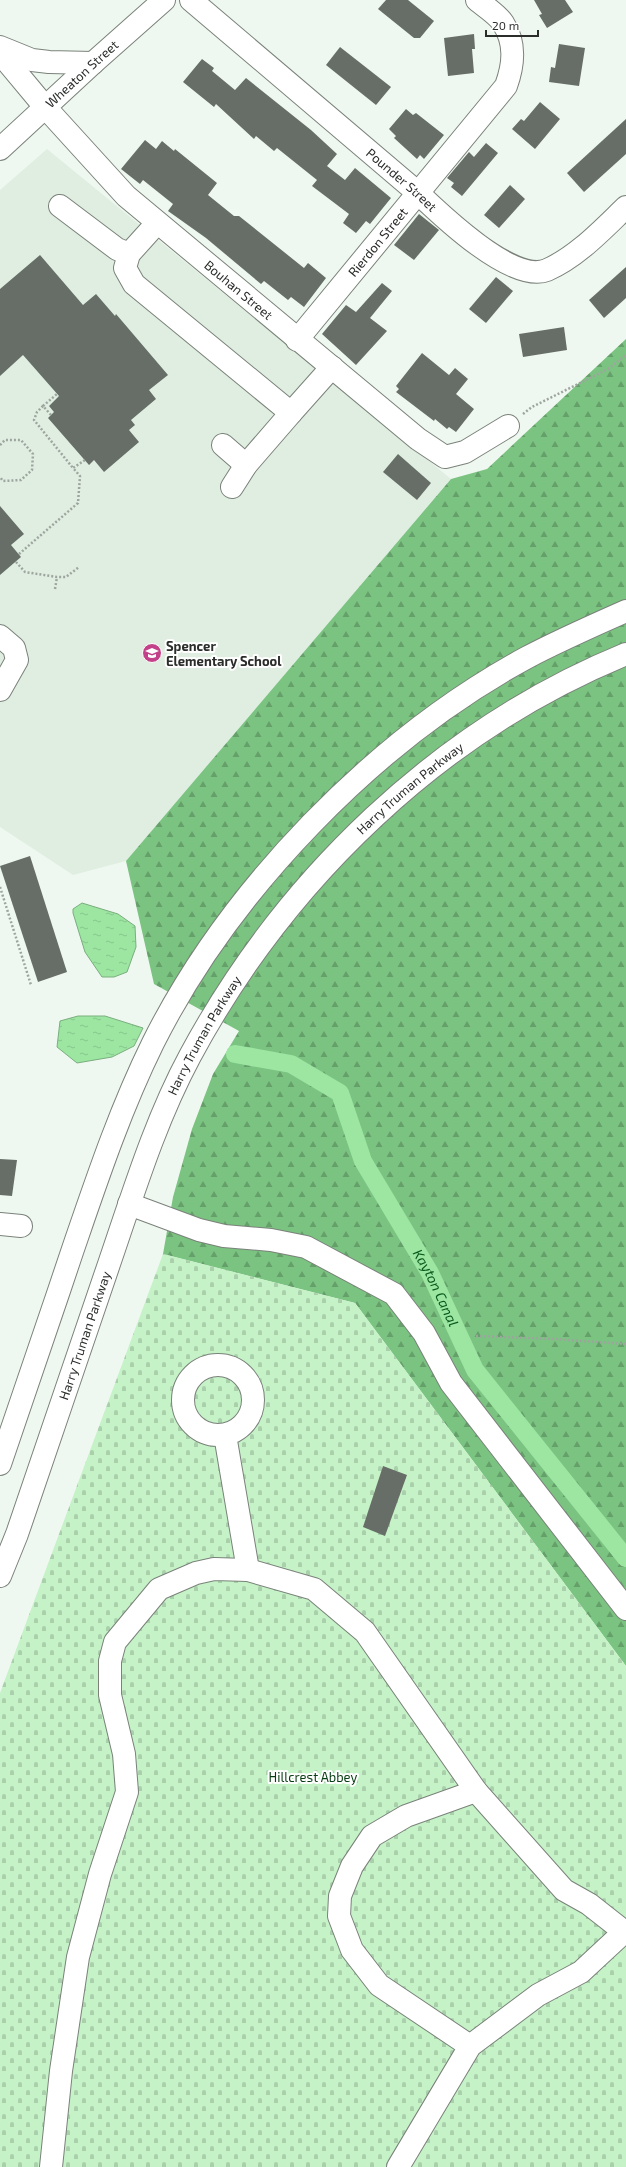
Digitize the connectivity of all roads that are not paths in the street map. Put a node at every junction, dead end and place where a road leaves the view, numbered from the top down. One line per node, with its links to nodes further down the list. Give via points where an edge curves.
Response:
1 (164, 0): 6 (main road, Wheaton Street)
2 (191, 0): 9 (main road, Pounder Street)
3 (477, 0): 9 (main road, Rierdon Street, via 502,22 511,42 513,66 506,86)
4 (0, 47): 6 (main road, via 32,60)
5 (0, 53): 7 (main road, Bouhan Street)
6 (93, 63): 7 (main road, Wheaton Street)
7 (45, 107): 8 (main road, Wheaton Street); 12 (main road, Bouhan Street, via 126,196)
8 (0, 149)
9 (418, 193): 11 (main road, Pounder Street, via 473,241 506,263 527,272 546,270 568,258); 14 (main road, Rierdon Street)
10 (60, 206): 13 (main road, via 117,250)
11 (626, 207)
12 (157, 223): 13 (main road); 14 (main road, Bouhan Street)
13 (129, 254): 16 (main road, via 125,268 134,284)
14 (298, 340): 15 (main road, Bouhan Street)
15 (332, 367): 16 (main road); 17 (main road, Bouhan Street, via 418,439 445,458 465,452)
16 (291, 412): 19 (main road)
17 (508, 426)
18 (223, 445): 19 (main road)
19 (246, 465): 20 (main road)
20 (232, 488)
21 (626, 612): 27 (main road, via 583,629 524,659 467,694 412,734 372,767 314,822 267,873 226,925 154,1041 125,1104 103,1160)
22 (0, 636): 24 (main road, via 14,648 17,660)
23 (626, 654): 25 (main road, Harry Truman Parkway, via 543,693 488,726 392,802 342,849 297,898 258,948 190,1057 165,1110)
24 (0, 690)
25 (129, 1204): 29 (main road, Harry Truman Parkway, via 17,1534); 30 (main road, via 224,1236 271,1240 306,1247 394,1294 424,1332 451,1383)
26 (225, 1435): 28 (main road)
27 (0, 1464)
28 (248, 1570): 31 (main road, via 314,1590 365,1632); 34 (main road, via 214,1569 196,1573 158,1589 115,1642 110,1661 110,1695 124,1754 127,1792 100,1874 78,1957 61,2071)
29 (0, 1576)
30 (626, 1609)
31 (476, 1791): 32 (main road, via 564,1890 589,1904); 33 (main road, via 406,1816 372,1836 352,1866 340,1896 339,1916 352,1950 379,1985)
32 (625, 1933): 33 (main road, via 581,1972 538,1995)
33 (470, 2046): 35 (main road)
34 (51, 2167)
35 (398, 2167)

